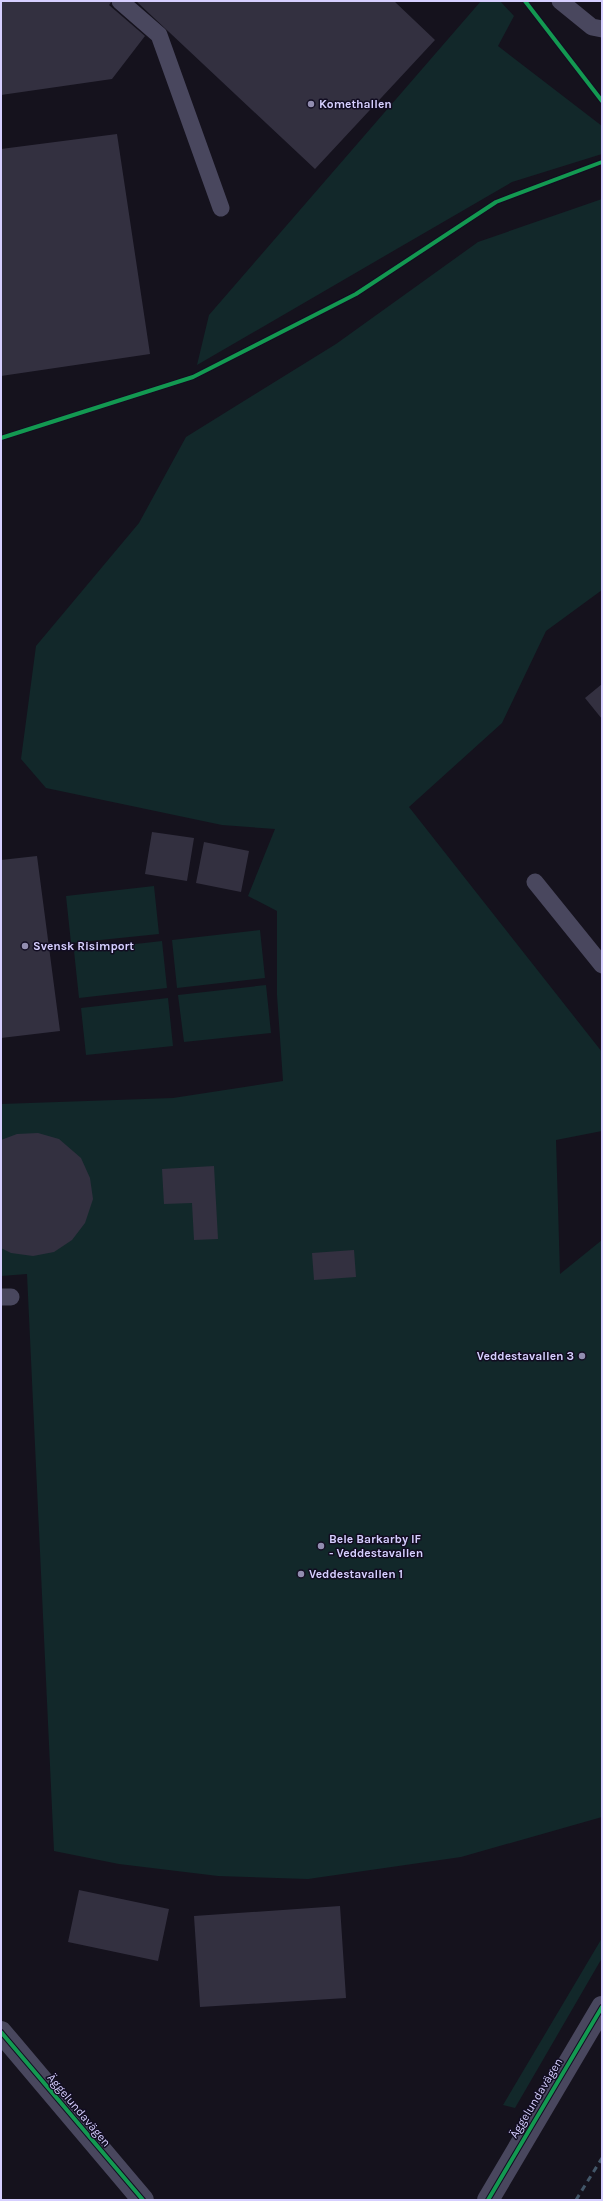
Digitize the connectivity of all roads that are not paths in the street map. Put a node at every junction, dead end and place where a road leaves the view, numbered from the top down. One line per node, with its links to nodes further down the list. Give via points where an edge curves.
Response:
1 (120, 1): 4 (lane, via 159,35)
2 (560, 1): 3 (lane, via 592,28)
3 (602, 29)
4 (221, 208)
5 (535, 882): 6 (lane)
6 (602, 965)
7 (602, 2007): 10 (street, Äggelundavägen)
8 (1, 2032): 9 (street, Äggelundavägen)
9 (142, 2200)
10 (488, 2200)

